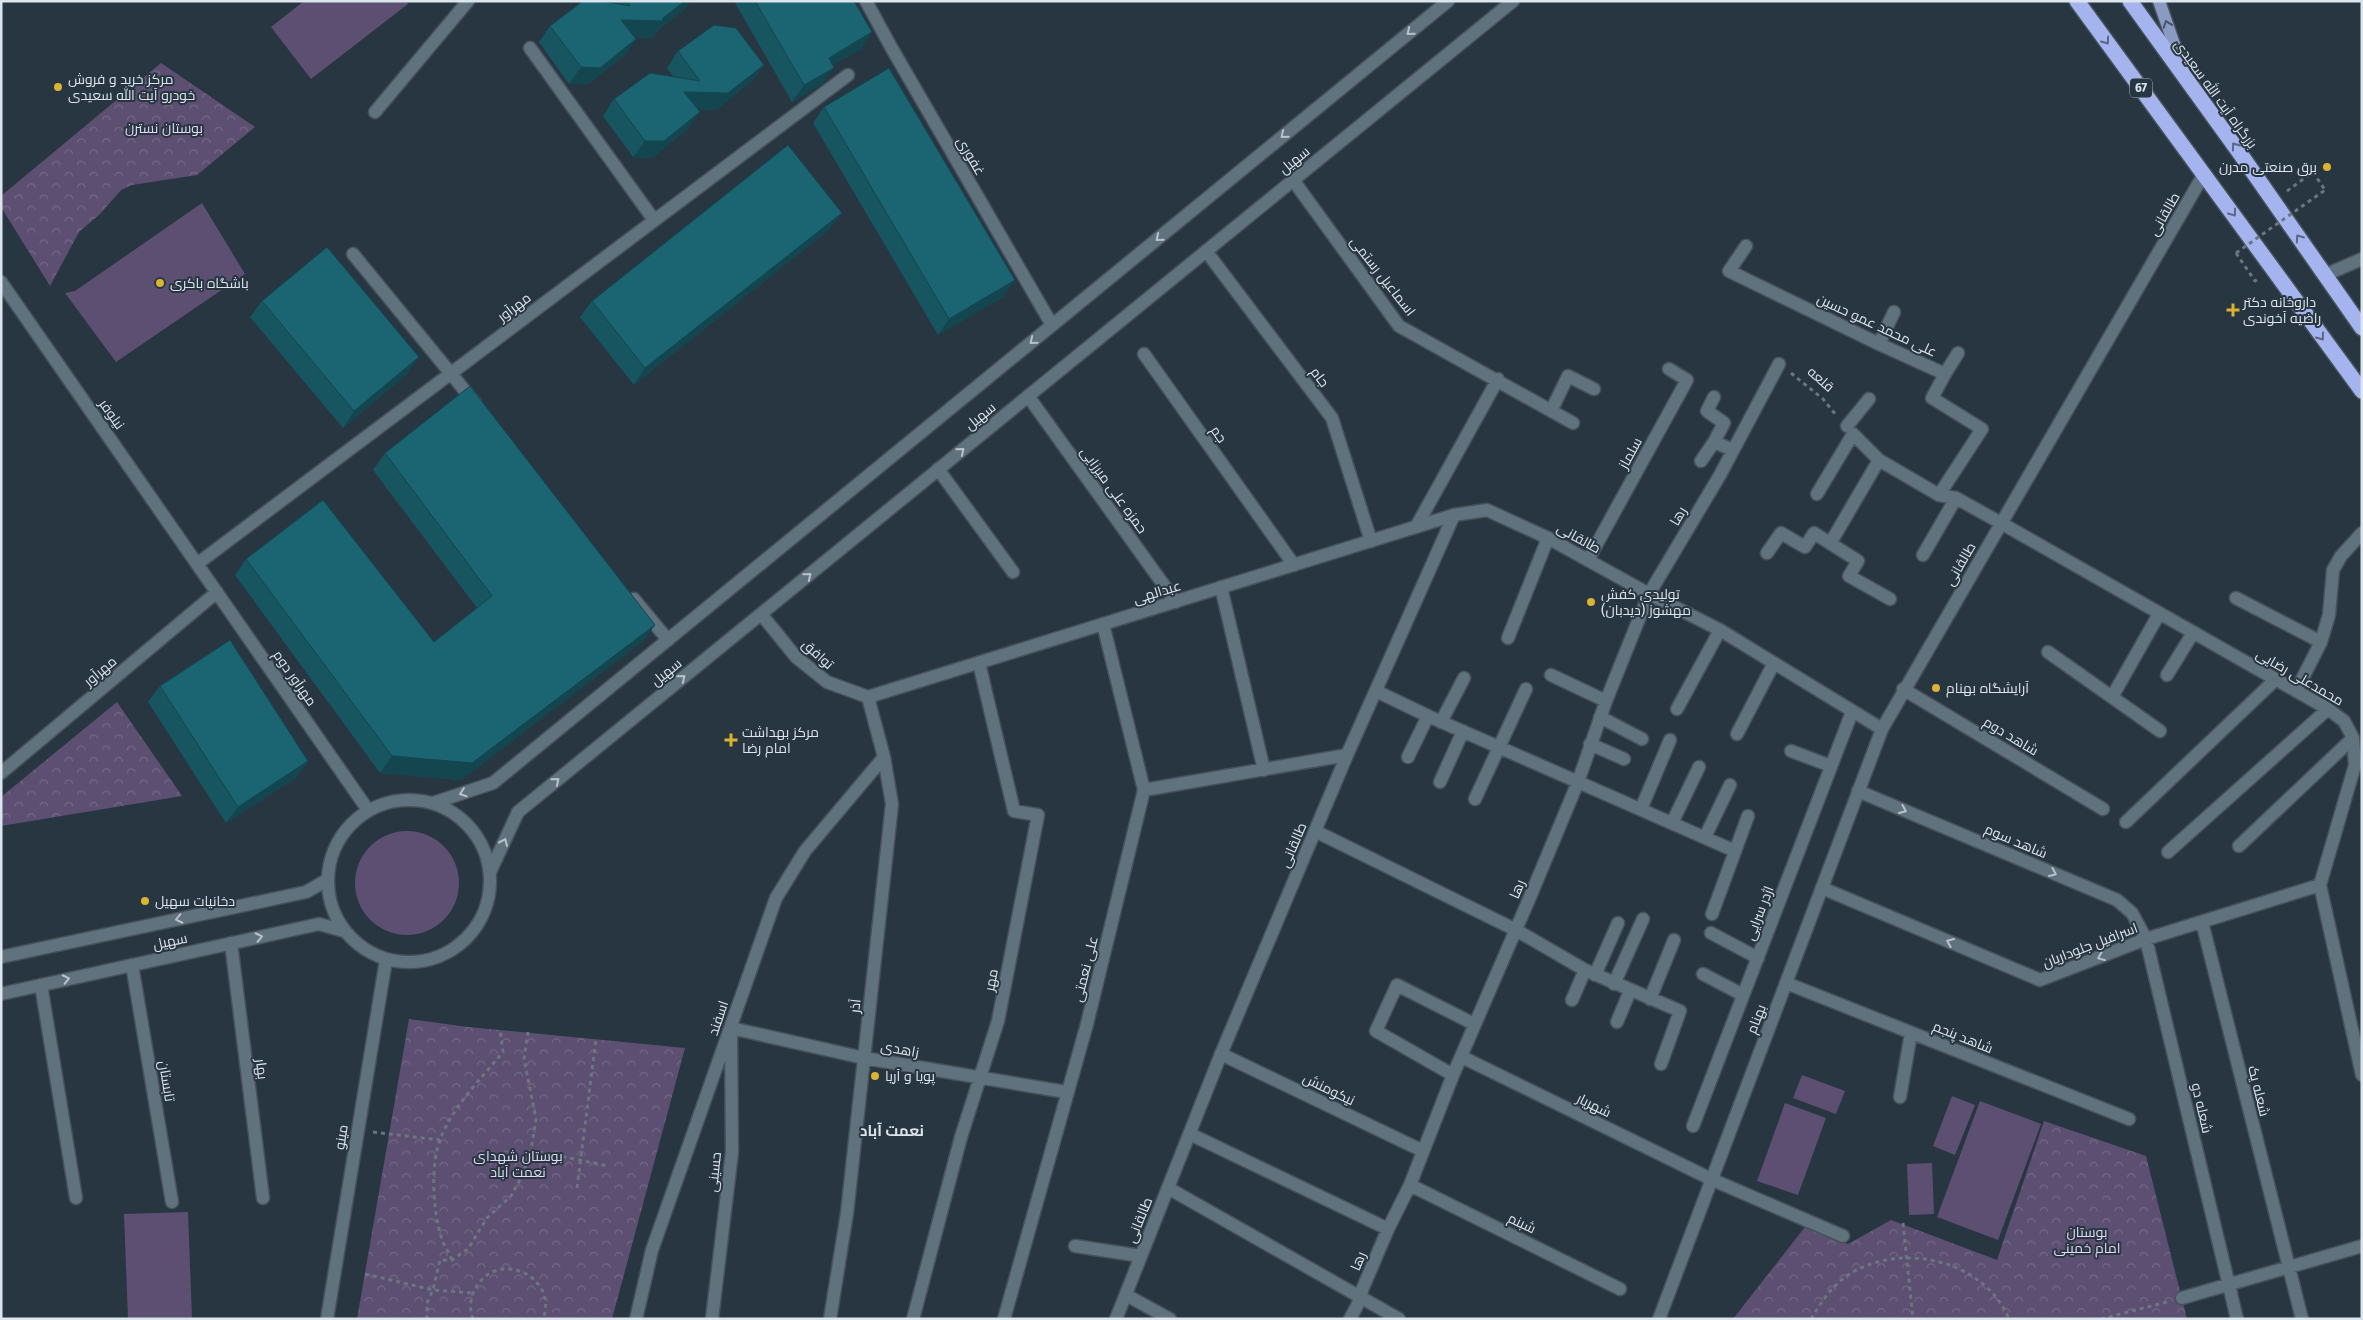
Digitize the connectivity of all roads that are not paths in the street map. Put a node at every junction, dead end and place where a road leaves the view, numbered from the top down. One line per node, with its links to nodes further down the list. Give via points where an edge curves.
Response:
1 (468, 1): 11 (street)
2 (866, 1): 22 (street, غفوری)
3 (1448, 1): 22 (street, سهیل, one-way to 22)
4 (1513, 1): 13 (street, سهیل)
5 (2077, 1): 12 (highway, 67, one-way to 12)
6 (2130, 1): 10 (highway, بزرگراه آیت الله سعیدی)
7 (2159, 1): 10 (main road, one-way to 7)
8 (530, 48): 14 (street)
9 (848, 75): 14 (street, مهرآور)
10 (2186, 79): 19 (highway, بزرگراه آیت الله سعیدی, one-way to 10)
11 (375, 112)
12 (2204, 174): 33 (highway, 67, one-way to 33); 50 (street, طالقانی)
13 (1293, 180): 16 (street, سهیل); 31 (street, اسماعیل رستمی, via 1399,326)
14 (654, 220): 29 (street, مهرآور)
15 (1746, 246): 24 (street, علی محمد عمو حسین, via 1729,271)
16 (1206, 251): 34 (street, سهیل); 54 (street, جام, via 1332,418)
17 (353, 254): 29 (street)
18 (2362, 259): 19 (street)
19 (2324, 275): 23 (highway, بزرگراه آیت الله سعیدی)
20 (1, 282): 59 (street, نیلوفر)
21 (1894, 312): 24 (street)
22 (1052, 325): 75 (street, سهیل, one-way to 75)
23 (2362, 328)
24 (1879, 344): 30 (street, علی محمد عمو حسین)
25 (1958, 353): 30 (street)
26 (1144, 354): 60 (street, جم)
27 (1779, 364): 42 (street)
28 (1669, 369): 58 (street, سلماز, via 1687,380)
29 (450, 374): 38 (street); 59 (street, مهرآور)
30 (1945, 374): 47 (street, علی محمد عمو حسین, via 1932,398 1982,430)
31 (1498, 379): 37 (street, اسماعیل رستمی); 51 (street)
32 (1594, 389): 37 (street, via 1568,376)
33 (2362, 391)
34 (1028, 396): 45 (street, سهیل, one-way to 34); 68 (street, حمزه علی میرزایی)
35 (1714, 397): 41 (street, via 1707,411 1724,423)
36 (1869, 399): 40 (street)
37 (1551, 411): 39 (street, اسماعیل رستمی)
38 (482, 412)
39 (1573, 423)
40 (1850, 430): 43 (street); 46 (street)
41 (1714, 442): 42 (street); 44 (street)
42 (1733, 450): 65 (street, رها)
43 (1879, 460): 47 (street); 55 (street)
44 (1701, 461)
45 (938, 469): 61 (street); 69 (street, سهیل, one-way to 45)
46 (1817, 494)
47 (1940, 495): 48 (street, محمدعلی رضایی)
48 (1956, 498): 50 (street, محمدعلی رضایی); 57 (street)
49 (1454, 515): 51 (street, عبدالهی); 53 (street, طالقانی, via 1487,510); 86 (street, طالقانی)
50 (2001, 523): 70 (street, محمدعلی رضایی); 85 (street, طالقانی)
51 (1416, 527): 54 (street, عبدالهی)
52 (2362, 533): 76 (street, via 2333,570 2329,615)
53 (1548, 538): 58 (street, طالقانی); 74 (street)
54 (1371, 541): 60 (street, عبدالهی)
55 (1831, 542): 56 (street, via 1814,533 1805,547 1781,533); 67 (street, via 1858,561 1849,576)
56 (1767, 553)
57 (1923, 555)
58 (1588, 560): 65 (street, طالقانی)
59 (197, 564): 64 (street, مهرآور دوم)
60 (1294, 565): 63 (street, عبدالهی)
61 (1013, 572)
62 (624, 587): 75 (street)
63 (1221, 588): 68 (street, عبدالهی); 113 (street)
64 (217, 592): 114 (street, مهرآور); 124 (street, مهرآور دوم)
65 (1649, 594): 72 (street, طالقانی); 90 (street, رها)
66 (2236, 598): 76 (street)
67 (1890, 599)
68 (1176, 602): 71 (street, عبدالهی)
69 (761, 614): 88 (street, توافق, via 796,657 827,682); 133 (street, سهیل, one-way to 69, via 518,812)
70 (2159, 614): 73 (street, محمدعلی رضایی); 89 (street)
71 (1103, 624): 78 (street, عبدالهی); 118 (street, علی نعمتی)
72 (1720, 630): 79 (street, طالقانی); 91 (street)
73 (2193, 634): 81 (street); 83 (street, محمدعلی رضایی)
74 (1508, 638)
75 (668, 640): 121 (street, سهیل, one-way to 121, via 493,783)
76 (2322, 642): 87 (street)
77 (2048, 652): 89 (street)
78 (979, 663): 88 (street, عبدالهی); 171 (street, مهر, via 1014,811 1038,815 998,1020)
79 (1774, 663): 93 (street, طالقانی); 100 (street)
80 (1551, 675): 90 (street)
81 (2167, 675)
82 (1464, 678): 96 (street)
83 (2275, 680): 87 (street, محمدعلی رضایی); 126 (street)
84 (1526, 689): 105 (street)
85 (1904, 689): 97 (street, طالقانی); 122 (street, شاهد دوم)
86 (1376, 691): 94 (street); 107 (street, طالقانی)
87 (2296, 691): 92 (street, محمدعلی رضایی)
88 (868, 697): 108 (street, آذر)
89 (2112, 698): 98 (street)
90 (1606, 701): 95 (street, رها)
91 (1677, 709)
92 (2328, 709): 101 (street, محمدعلی رضایی, via 2344,721); 132 (street)
93 (1852, 712): 97 (street, طالقانی); 112 (street, اژدر سرایی)
94 (1428, 716): 96 (street); 109 (street)
95 (1600, 717): 102 (street); 104 (street, رها)
96 (1441, 722): 99 (street)
97 (1882, 729): 119 (street, بهنام)
98 (2160, 731)
99 (1463, 732): 105 (street); 115 (street)
100 (1737, 734)
101 (2353, 738): 130 (street); 135 (street, محمدعلی رضایی, via 2355,764)
102 (1642, 739)
103 (1670, 740): 123 (street)
104 (1590, 744): 110 (street); 116 (street, رها)
105 (1499, 747): 116 (street); 120 (street)
106 (1791, 751): 112 (street)
107 (1347, 755): 113 (street); 128 (street, طالقانی)
108 (884, 757): 163 (street, اسفند, via 805,851 776,898); 167 (street, آذر, via 892,804)
109 (1408, 757)
110 (1624, 759)
111 (1699, 766): 127 (street)
112 (1831, 766): 148 (street, اژدر سرایی)
113 (1264, 770): 118 (street)
114 (1, 773)
115 (1440, 782)
116 (1578, 782): 123 (street); 141 (street, رها)
117 (1730, 785): 129 (street)
118 (1144, 790): 172 (street, علی نعمتی, via 1087,1024)
119 (1858, 791): 136 (street, بهنام); 144 (street, شاهد سوم, one-way to 144, via 2117,900 2132,913)
120 (1475, 799)
121 (434, 803): 124 (street, via 411,799 389,802); 133 (street, via 455,813 472,829 485,849)
122 (2103, 808)
123 (1641, 809): 127 (street)
124 (368, 810): 134 (street, via 346,828 332,852)
125 (1748, 816): 131 (street)
126 (2126, 822)
127 (1672, 823): 129 (street)
128 (1315, 831): 141 (street); 165 (street, طالقانی)
129 (1705, 838): 131 (street)
130 (2239, 846)
131 (1735, 851): 137 (street)
132 (2168, 852)
133 (490, 872): 149 (street, via 489,899 479,924 462,944 439,958 412,964)
134 (327, 880): 142 (street, via 331,907); 147 (street, سهیل, one-way to 147, via 306,892)
135 (2320, 885): 139 (street, اسرافیل جلوداریان); 170 (street, محمدعلی رضایی)
136 (1822, 888): 144 (street, اسرافیل جلوداریان, one-way to 136, via 2040,980); 154 (street, بهنام)
137 (1712, 914)
138 (1643, 919): 153 (street)
139 (2202, 922): 144 (street, اسرافیل جلوداریان); 189 (street, شعله یک)
140 (1618, 923): 151 (street)
141 (1516, 930): 151 (street); 162 (street, رها)
142 (344, 931): 146 (street, سهیل, one-way to 142, via 319,924); 149 (street, via 362,949)
143 (1711, 933): 148 (street)
144 (2146, 939): 190 (street, شعله دو)
145 (1674, 940): 159 (street)
146 (231, 944): 150 (street, سهیل); 182 (street, بهار)
147 (1, 957)
148 (1758, 958): 158 (street, اژدر سرایی)
149 (386, 960): 195 (street, مینو)
150 (132, 965): 155 (street, سهیل, one-way to 150); 183 (street, تابستان)
151 (1590, 972): 153 (street); 160 (street)
152 (1703, 974): 158 (street)
153 (1614, 984): 156 (street)
154 (1786, 984): 164 (street, شاهد پنجم); 178 (street, بهنام)
155 (41, 985): 157 (street, سهیل); 181 (street)
156 (1630, 991): 159 (street); 161 (street)
157 (1, 994)
158 (1743, 995): 175 (street, اژدر سرایی)
159 (1650, 999): 168 (street, via 1680,1011)
160 (1572, 1000)
161 (1617, 1022)
162 (1474, 1024): 166 (street, رها); 169 (street, via 1397,984 1376,1031)
163 (731, 1028): 167 (street, زاهدی); 196 (street, اسفند, via 652,1250); 197 (street, حسینی, via 732,1152)
164 (1912, 1033): 173 (street); 174 (street, شاهد پنجم)
165 (1221, 1054): 176 (street, طالقانی); 177 (street, نیکومنش)
166 (1462, 1057): 169 (street, رها); 178 (street, شهریار)
167 (864, 1058): 171 (street, زاهدی); 198 (street, آذر, via 847,1213)
168 (1661, 1064)
169 (1453, 1075): 177 (street, رها)
170 (2362, 1075)
171 (980, 1078): 172 (street, زاهدی); 199 (street, مهر, via 961,1137)
172 (1066, 1092): 200 (street, علی نعمتی)
173 (1900, 1097)
174 (2129, 1119)
175 (1693, 1126)
176 (1190, 1134): 180 (street, طالقانی); 184 (street)
177 (1423, 1151): 179 (street, رها)
178 (1712, 1180): 185 (street, شهریار); 205 (street, بهنام)
179 (1410, 1185): 184 (street, رها); 191 (street, شبنم)
180 (1168, 1188): 188 (street, طالقانی); 193 (street)
181 (76, 1198)
182 (263, 1198)
183 (172, 1202)
184 (1388, 1229): 193 (street, رها)
185 (1843, 1236)
186 (1075, 1246): 188 (street)
187 (2362, 1246): 189 (street)
188 (1141, 1256): 192 (street, طالقانی)
189 (2288, 1267): 190 (street); 207 (street, شعله یک)
190 (2228, 1285): 194 (street); 206 (street, شعله دو)
191 (1620, 1289)
192 (1126, 1295): 201 (street, طالقانی); 202 (street)
193 (1361, 1298): 203 (street, رها); 204 (street)
194 (2182, 1298)
195 (327, 1319)
196 (636, 1319)
197 (712, 1319)
198 (830, 1319)
199 (913, 1319)
200 (1004, 1319)
201 (1116, 1319)
202 (1170, 1319)
203 (1350, 1319)
204 (1399, 1319)
205 (1659, 1319)
206 (2237, 1319)
207 (2302, 1319)

